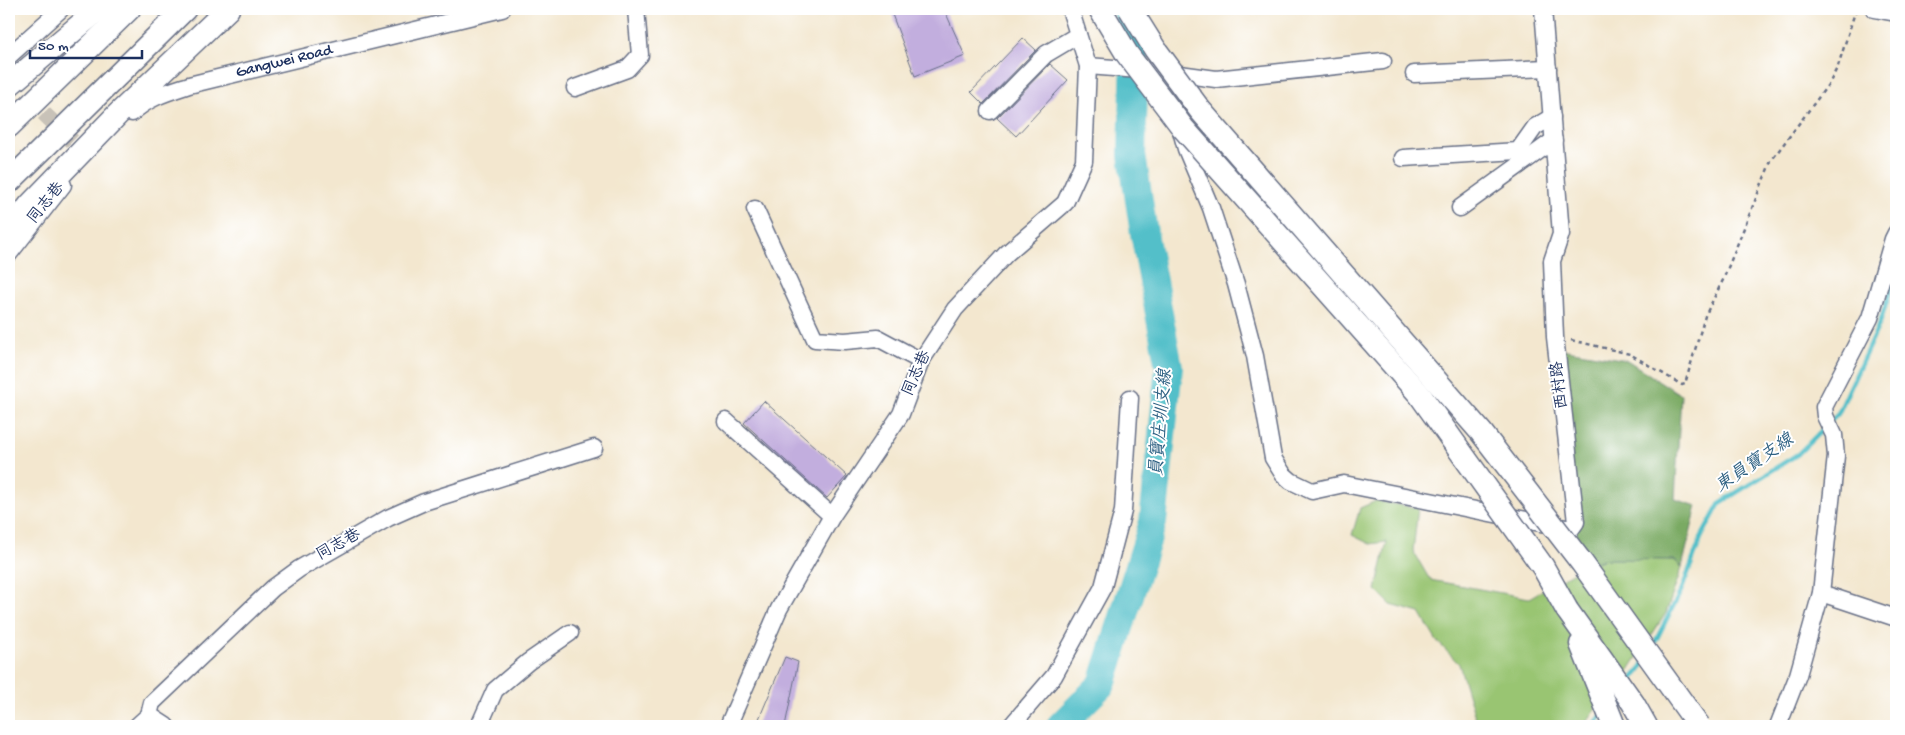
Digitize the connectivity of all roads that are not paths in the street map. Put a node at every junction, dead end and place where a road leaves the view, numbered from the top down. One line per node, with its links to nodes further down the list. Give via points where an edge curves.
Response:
1 (61, 9): 15 (street)
2 (99, 9): 21 (highway)
3 (129, 9): 25 (highway)
4 (185, 9): 29 (highway)
5 (228, 9): 32 (highway, via 117,115 30,205)
6 (502, 9): 27 (street, Gangwei Road, via 160,94 141,105)
7 (636, 9): 22 (street, via 640,55 627,69)
8 (1070, 9): 14 (street, 同志巷)
9 (1100, 9): 41 (highway, bridge, via 1127,54 1183,128 1420,394 1543,567)
10 (1130, 9): 51 (highway, bridge, via 1200,110 1481,432 1582,563)
11 (1543, 9): 18 (street, 西村路)
12 (1874, 9): 13 (street)
13 (1896, 13)
14 (1078, 34): 17 (street, 同志巷); 23 (street, via 1046,54)
15 (9, 56)
16 (1383, 61): 19 (street, via 1216,79)
17 (1088, 66): 19 (street); 35 (street, 同志巷, via 1084,161 1065,202 1006,254 955,309)
18 (1548, 68): 20 (street); 24 (street, 西村路)
19 (1165, 72): 26 (street, 西村路, via 1186,149 1211,208 1236,284 1255,356 1273,458 1283,474 1312,491 1344,484 1571,529 1576,522 1555,336 1552,261 1561,234)
20 (1414, 74)
21 (9, 85)
22 (576, 88)
23 (990, 111)
24 (1552, 117): 26 (street, 西村路); 28 (street, via 1535,127 1518,151)
25 (9, 126)
26 (1554, 140): 30 (street)
27 (88, 157): 34 (street, 同志巷)
28 (1403, 158)
29 (9, 182)
30 (1460, 208)
31 (755, 210): 35 (street, via 815,339 878,338)
32 (9, 232)
33 (1896, 233): 40 (street, via 1870,318 1824,407 1834,435 1836,456)
34 (9, 254)
35 (921, 362): 39 (street, 同志巷, via 901,414)
36 (1130, 398): 48 (street, via 1123,511 1103,587 1054,676)
37 (726, 421): 39 (street)
38 (594, 448): 44 (street, 同志巷, via 424,502 388,518 299,569 273,588 152,703)
39 (832, 516): 47 (street, 同志巷, via 779,610)
40 (1821, 593): 42 (street); 52 (street, via 1798,675)
41 (1567, 610): 49 (highway); 50 (highway)
42 (1896, 618)
43 (570, 633): 46 (street, via 495,690)
44 (143, 721): 45 (street)
45 (166, 726)
46 (478, 726)
47 (728, 726)
48 (1011, 726)
49 (1614, 726)
50 (1646, 726)
51 (1699, 726)
52 (1778, 726)

